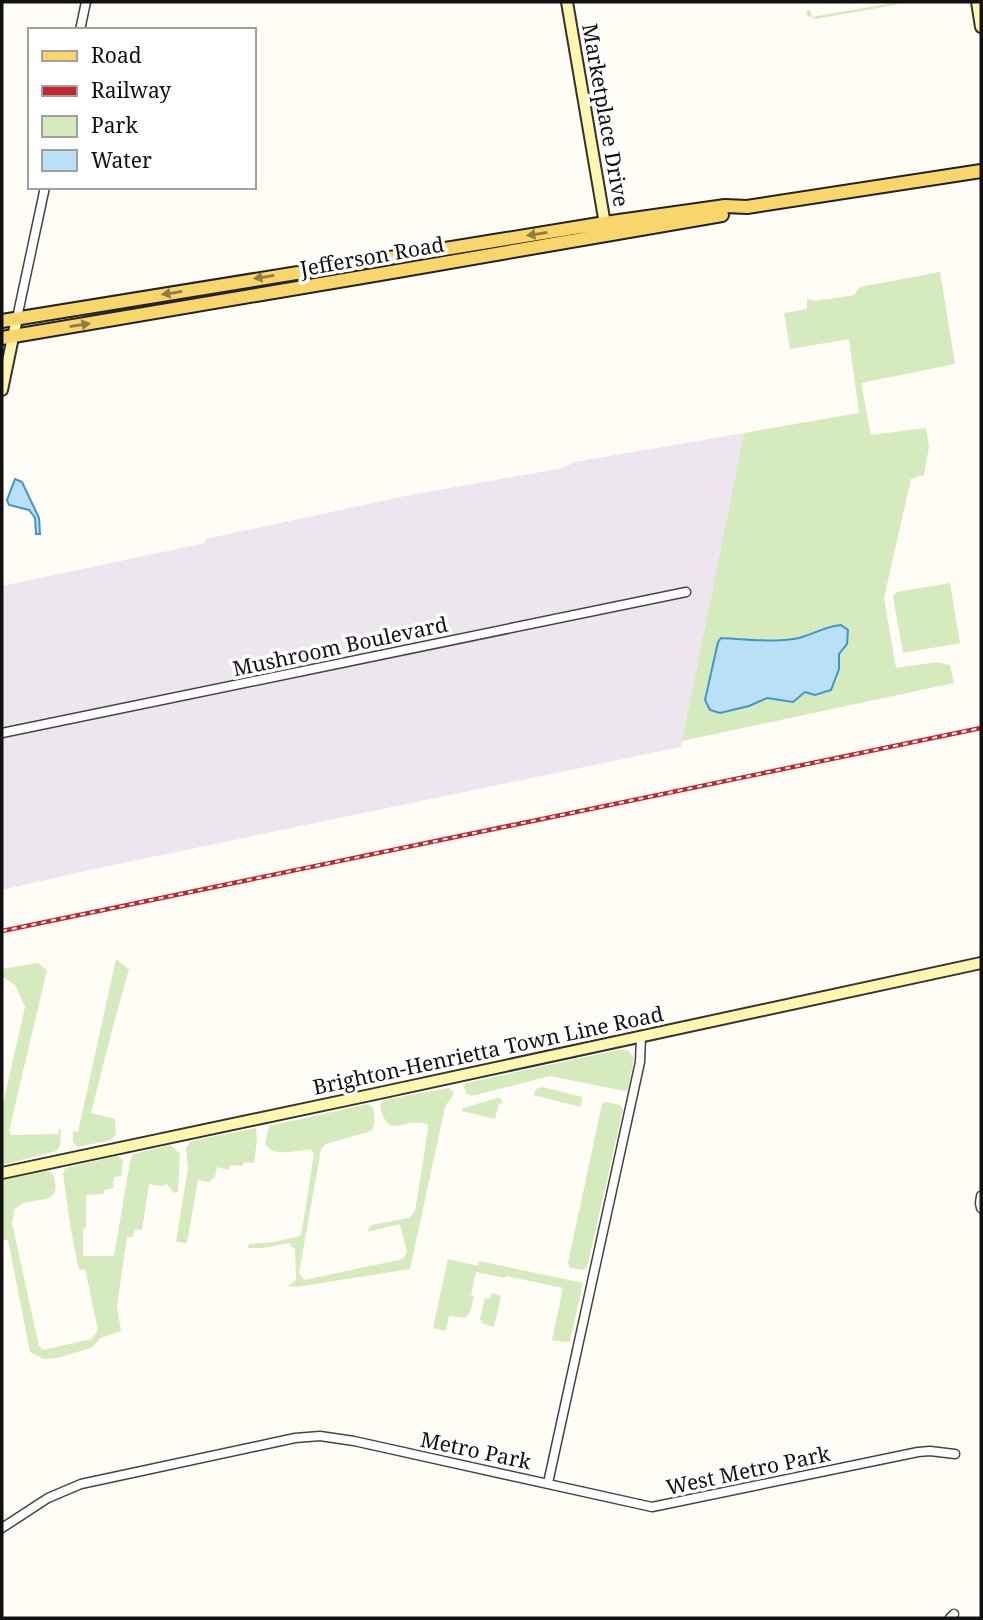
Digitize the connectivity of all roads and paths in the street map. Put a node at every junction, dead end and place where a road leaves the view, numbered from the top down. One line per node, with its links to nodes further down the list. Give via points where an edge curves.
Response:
1 (86, 2): 5 (street)
2 (567, 2): 8 (street, Marketplace Drive)
3 (977, 2): 4 (street)
4 (981, 27)
5 (80, 28)
6 (981, 170): 8 (main road, Jefferson Road, via 725,206)
7 (45, 189): 9 (street)
8 (606, 229): 9 (main road, Jefferson Road, one-way to 9); 11 (main road, Jefferson Road, one-way to 8)
9 (17, 318): 10 (main road, Jefferson Road); 11 (street)
10 (2, 321)
11 (7, 337): 12 (street)
12 (2, 390)
13 (686, 592): 14 (street, Mushroom Boulevard)
14 (2, 733)
15 (981, 963): 16 (street, Brighton-Henrietta Town Line Road)
16 (642, 1037): 17 (street, Brighton-Henrietta Town Line Road); 21 (street, Metro Park)
17 (2, 1173)
18 (981, 1196): 19 (street)
19 (981, 1208)
20 (956, 1454): 21 (street, West Metro Park, via 918,1452 659,1507)
21 (548, 1483): 22 (street, Metro Park, via 349,1440 295,1438 80,1484 48,1498)
22 (2, 1528)

